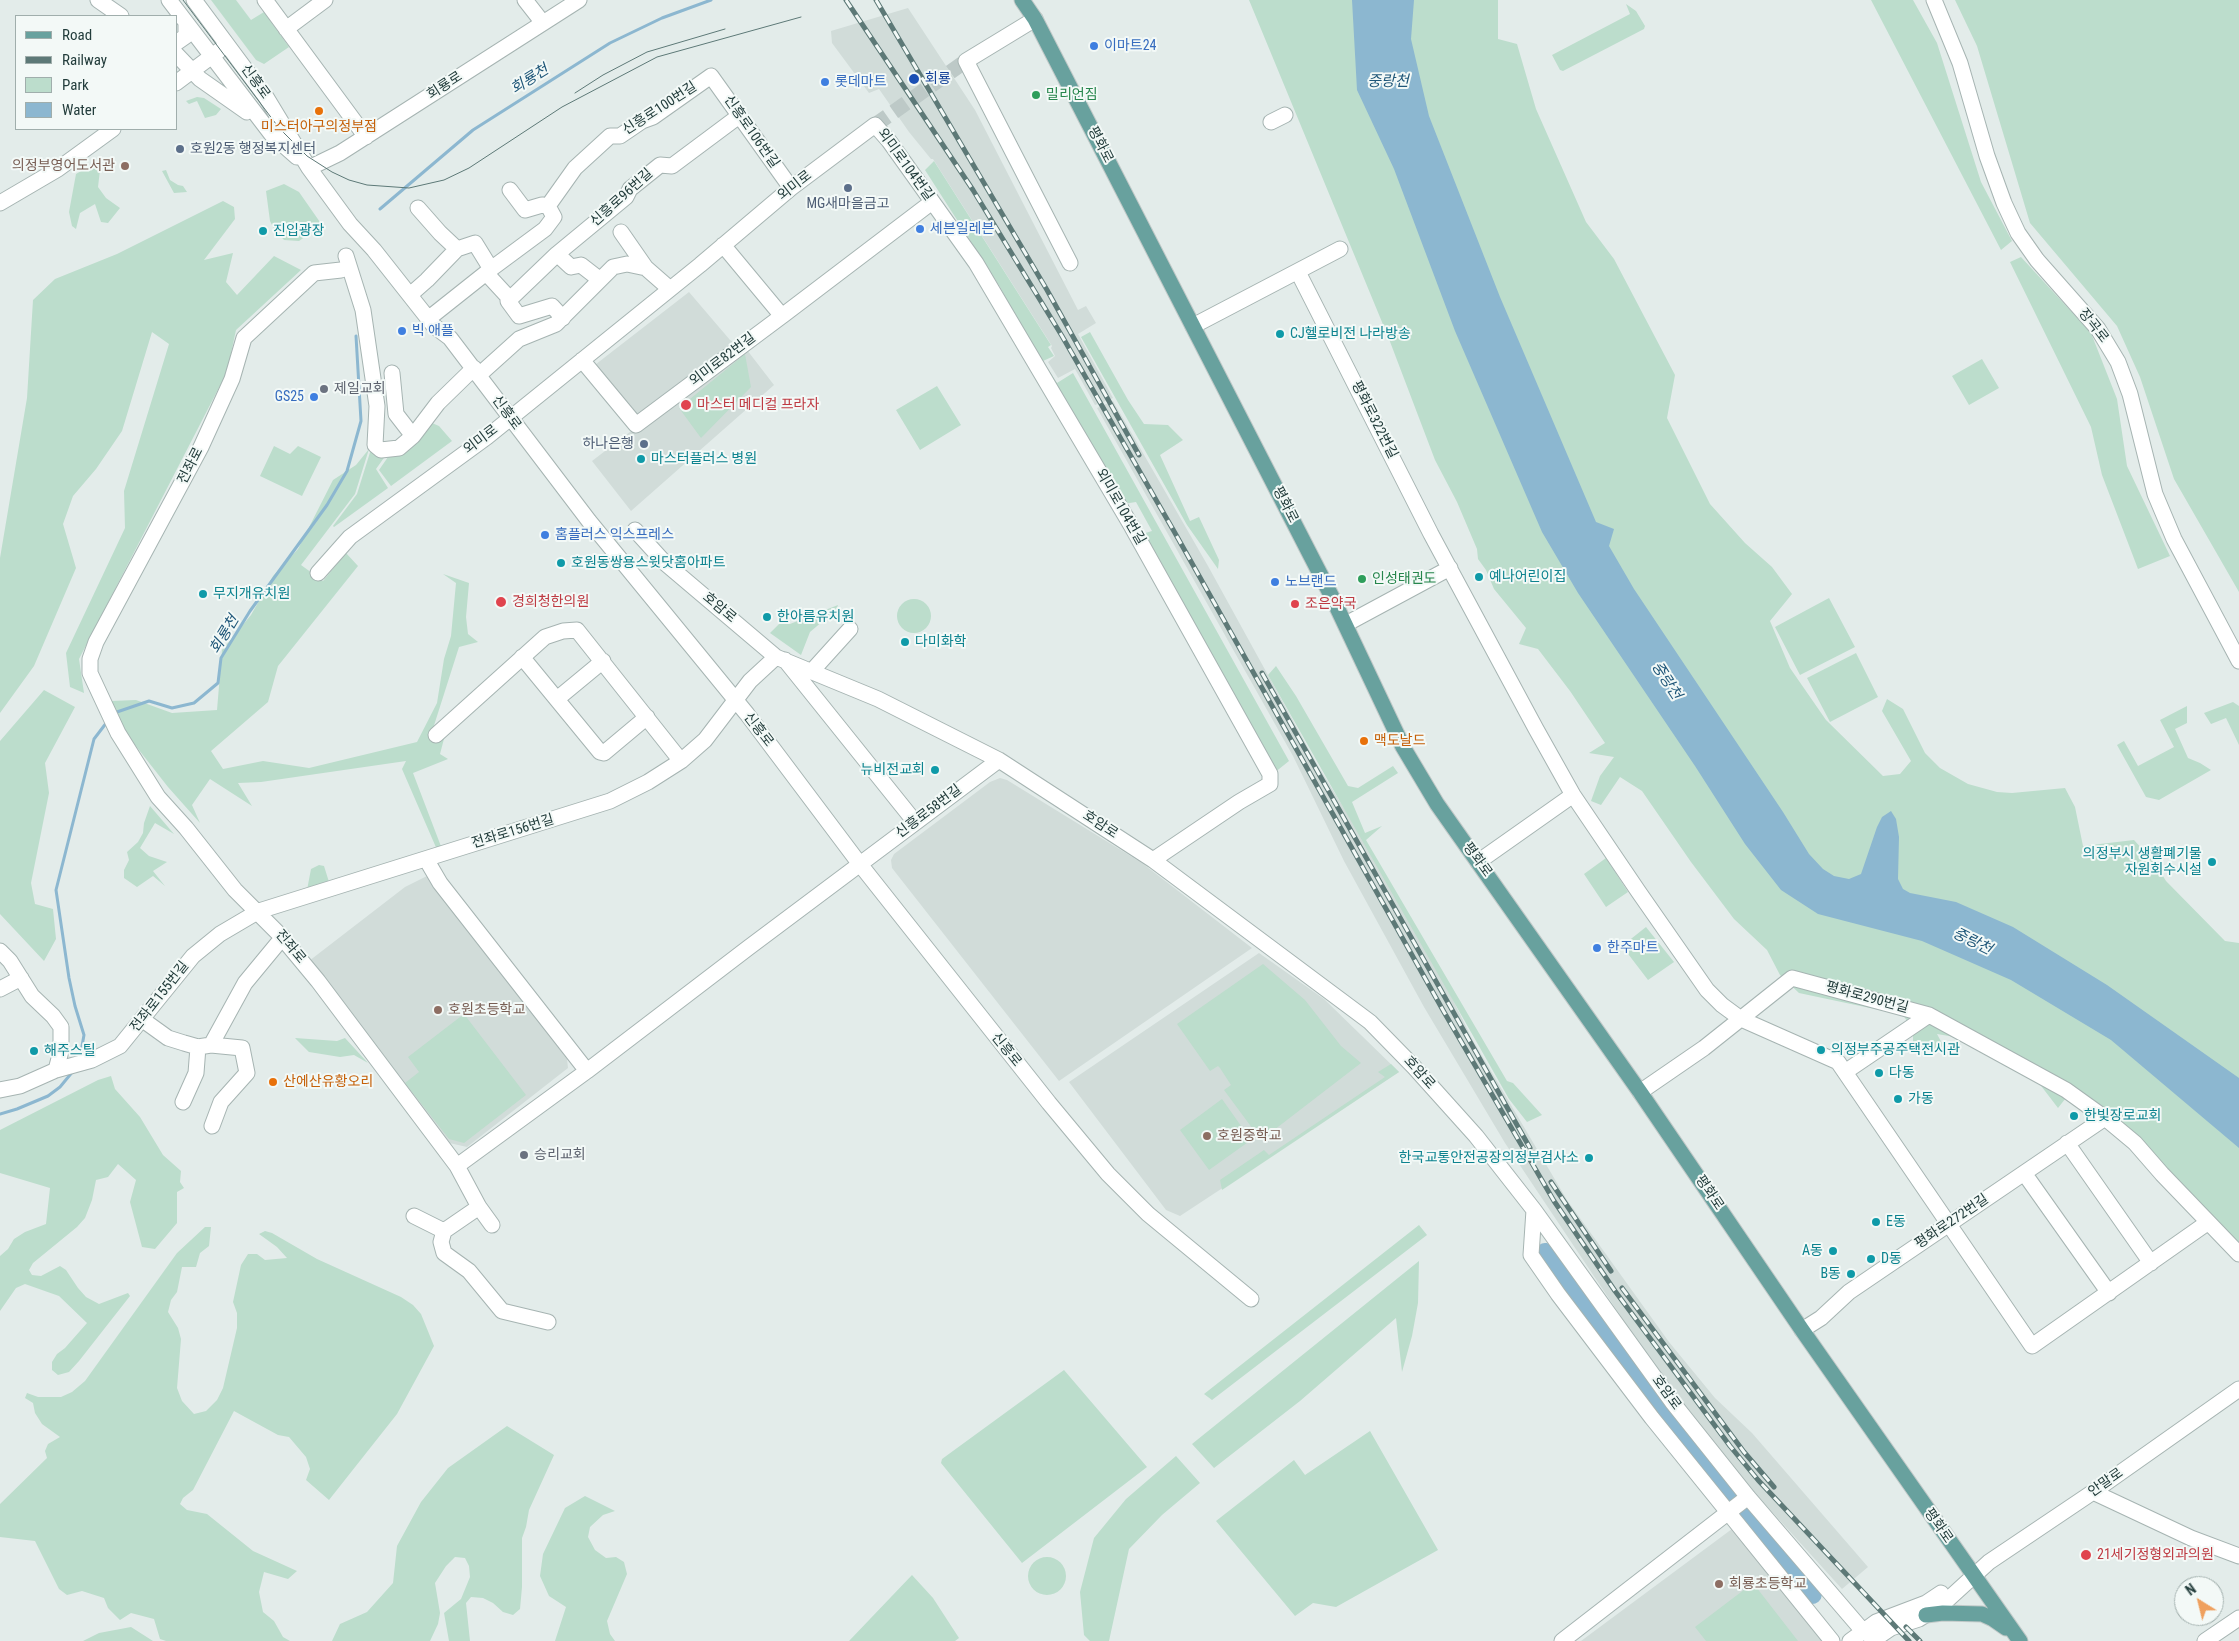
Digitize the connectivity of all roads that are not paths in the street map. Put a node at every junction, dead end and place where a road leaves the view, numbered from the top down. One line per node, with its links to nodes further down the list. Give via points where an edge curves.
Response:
1 (98, 0): 10 (street)
2 (169, 0): 13 (street, 신흥로)
3 (194, 0): 15 (street, 신흥로)
4 (265, 0): 14 (street)
5 (325, 0): 14 (street)
6 (525, 0): 12 (street)
7 (579, 0): 12 (street, 회룡로)
8 (1023, 0): 11 (main road, 평화로)
9 (1934, 0): 69 (street, 장곡로, via 1960,63 2004,203 2037,260 2098,329 2118,362 2130,394 2155,494 2174,539)
10 (120, 15)
11 (1035, 19): 44 (street, via 966,61); 55 (main road, 평화로)
12 (543, 23): 31 (street, 회룡로)
13 (186, 24): 16 (street, via 186,36); 19 (street, 신흥로)
14 (286, 28): 31 (street)
15 (227, 44): 19 (street); 32 (street, 신흥로, via 266,97)
16 (178, 48)
17 (178, 50): 19 (street)
18 (178, 51): 20 (street)
19 (211, 56): 20 (street); 30 (street, 신흥로)
20 (192, 71): 22 (street); 24 (street)
21 (711, 76): 26 (street, 신흥로106번길); 37 (street, 신흥로100번길, via 653,117 620,136 610,136 575,168)
22 (178, 82)
23 (178, 83): 24 (street, via 196,81)
24 (207, 84): 30 (street, via 245,110)
25 (1285, 115): 27 (street)
26 (739, 116): 33 (street, 신흥로106번길); 43 (street, 신흥로96번길, via 672,166 660,165)
27 (1271, 122)
28 (875, 124): 33 (street, 외미로); 35 (street, 외미로104번길)
29 (112, 130): 36 (street, via 58,169)
30 (272, 135): 32 (street, 신흥로)
31 (366, 137): 32 (street, 회룡로)
32 (310, 168): 50 (street, 신흥로, via 350,224)
33 (791, 188): 40 (street, 외미로)
34 (510, 190): 37 (street, via 525,210)
35 (932, 202): 52 (street, 외미로82번길); 80 (street, 외미로104번길, via 976,263 1132,527 1270,774 1270,784)
36 (0, 203)
37 (548, 206): 46 (street, via 554,217 545,229)
38 (418, 208): 41 (street)
39 (620, 232): 45 (street)
40 (723, 245): 49 (street, 외미로); 52 (street)
41 (457, 249): 46 (street, via 475,243); 50 (street)
42 (1340, 250): 47 (street)
43 (557, 254): 48 (street, via 571,267 581,265); 51 (street, 신흥로96번길)
44 (1070, 263)
45 (646, 268): 48 (street, via 627,264 613,267); 49 (street)
46 (488, 270): 51 (street); 54 (street)
47 (1298, 272): 55 (street); 62 (street, 평화로322번길)
48 (599, 279): 53 (street)
49 (670, 289): 56 (street, 외미로)
50 (410, 295): 54 (street, 신흥로)
51 (510, 300): 53 (street, via 508,302 520,316 552,306)
52 (782, 316): 56 (street, 외미로82번길, via 636,425)
53 (563, 318): 57 (street, via 519,339)
54 (428, 319): 57 (street, 신흥로, via 450,338)
55 (1193, 326): 64 (main road, 평화로)
56 (582, 360): 59 (street, 외미로)
57 (476, 372): 59 (street, 신흥로); 60 (street, via 438,403)
58 (392, 373): 60 (street, via 396,414)
59 (510, 418): 63 (street, 외미로, via 350,537); 72 (street, 신흥로)
60 (413, 436): 83 (street, 전좌로, via 399,448 381,450 375,445 377,406 363,310 344,263 314,272 244,338 232,379 201,447 96,642 90,660 90,673 118,733 158,797 235,890)
61 (635, 530): 67 (street, 호암로, via 664,563)
62 (1450, 568): 64 (street); 77 (street, 평화로322번길)
63 (318, 573)
64 (1346, 624): 81 (main road, 평화로, via 1403,747 1437,804)
65 (850, 629): 70 (street)
66 (522, 657): 68 (street, via 545,637 578,630); 71 (street); 74 (street)
67 (780, 658): 70 (street, 호암로); 72 (street, 전좌로156번길, via 750,681); 78 (street)
68 (602, 661): 71 (street); 73 (street)
69 (2239, 661)
70 (812, 671): 76 (street, 호암로, via 878,699)
71 (557, 699): 73 (street, via 604,753)
72 (735, 700): 75 (street, 전좌로156번길, via 705,740); 82 (street, 신흥로)
73 (648, 717): 75 (street)
74 (436, 735)
75 (681, 760): 79 (street, 전좌로156번길, via 648,782 610,801)
76 (999, 760): 78 (street, 신흥로58번길); 80 (street, 호암로)
77 (1573, 795): 81 (street); 89 (street, 평화로322번길, via 1707,990)
78 (915, 822): 82 (street, 신흥로58번길)
79 (426, 859): 83 (street, 전좌로156번길); 93 (street, via 440,883)
80 (1153, 860): 104 (street, 호암로, via 1370,1022 1476,1136)
81 (1478, 862): 96 (main road, 평화로)
82 (859, 863): 93 (street, 신흥로58번길); 113 (street, 신흥로, via 1102,1167 1148,1214)
83 (259, 911): 84 (street, 전좌로); 90 (street, 전좌로155번길, via 220,934 192,956)
84 (283, 937): 91 (street, via 245,984); 101 (street, 전좌로)
85 (0, 951): 86 (street)
86 (21, 978): 87 (street); 92 (street, via 32,996 61,1028 61,1050)
87 (0, 989)
88 (1930, 1015): 89 (street, 평화로290번길, via 1792,978); 94 (street); 98 (street, 평화로290번길, via 2066,1090)
89 (1741, 1018): 94 (street, 평화로322번길, via 1838,1062); 96 (street, 평화로290번길)
90 (143, 1020): 91 (street, via 168,1038); 92 (street, 전좌로155번길, via 120,1046 92,1060)
91 (205, 1046): 97 (street); 99 (street, via 242,1048 247,1073 221,1102)
92 (56, 1070): 95 (street, 전좌로155번길, via 20,1086)
93 (587, 1071): 101 (street, 신흥로58번길)
94 (1845, 1072): 107 (street, 평화로322번길)
95 (0, 1090)
96 (1640, 1092): 115 (main road, 평화로)
97 (183, 1102)
98 (2105, 1118): 100 (street, 평화로272번길); 106 (street, 평화로290번길, via 2135,1143)
99 (212, 1126)
100 (2067, 1143): 102 (street, 평화로272번길); 111 (street)
101 (457, 1166): 103 (street, 전좌로)
102 (2024, 1173): 107 (street, 평화로272번길); 112 (street)
103 (480, 1207): 108 (street, 전좌로); 109 (street)
104 (1534, 1210): 117 (street, 호암로); 118 (street, via 1531,1255)
105 (414, 1216): 109 (street)
106 (2207, 1223): 110 (street, 평화로290번길); 111 (street)
107 (1948, 1224): 112 (street, 평화로322번길, via 2032,1346); 115 (street, 평화로272번길, via 1849,1292)
108 (492, 1225)
109 (444, 1230): 114 (street, via 441,1242 444,1254 470,1271 502,1310)
110 (2239, 1254)
111 (2151, 1263): 112 (street)
112 (2109, 1294)
113 (1251, 1299)
114 (548, 1322)
115 (1802, 1330): 123 (main road, 평화로)
116 (2239, 1389): 119 (street, 안말로)
117 (1673, 1403): 118 (street); 120 (street, 호암로)
118 (1652, 1418): 121 (street)
119 (2093, 1492): 122 (street, via 2191,1538); 123 (street, 안말로, via 1989,1562)
120 (1748, 1497): 121 (street); 128 (street, 호암로)
121 (1728, 1513): 129 (street); 130 (street)
122 (2239, 1556)
123 (1974, 1577): 124 (street, 안말로); 127 (main road, 평화로); 128 (street, 안말로, via 1951,1586 1926,1603 1884,1618)
124 (1926, 1615): 127 (main road, via 1982,1614 1993,1618); 128 (street, 안말로)
125 (2239, 1618): 126 (street)
126 (2224, 1636): 132 (street)
127 (2017, 1637)
128 (1872, 1638): 131 (street, 안말로)
129 (1562, 1641)
130 (1832, 1641)
131 (1850, 1641)
132 (2205, 1641)

